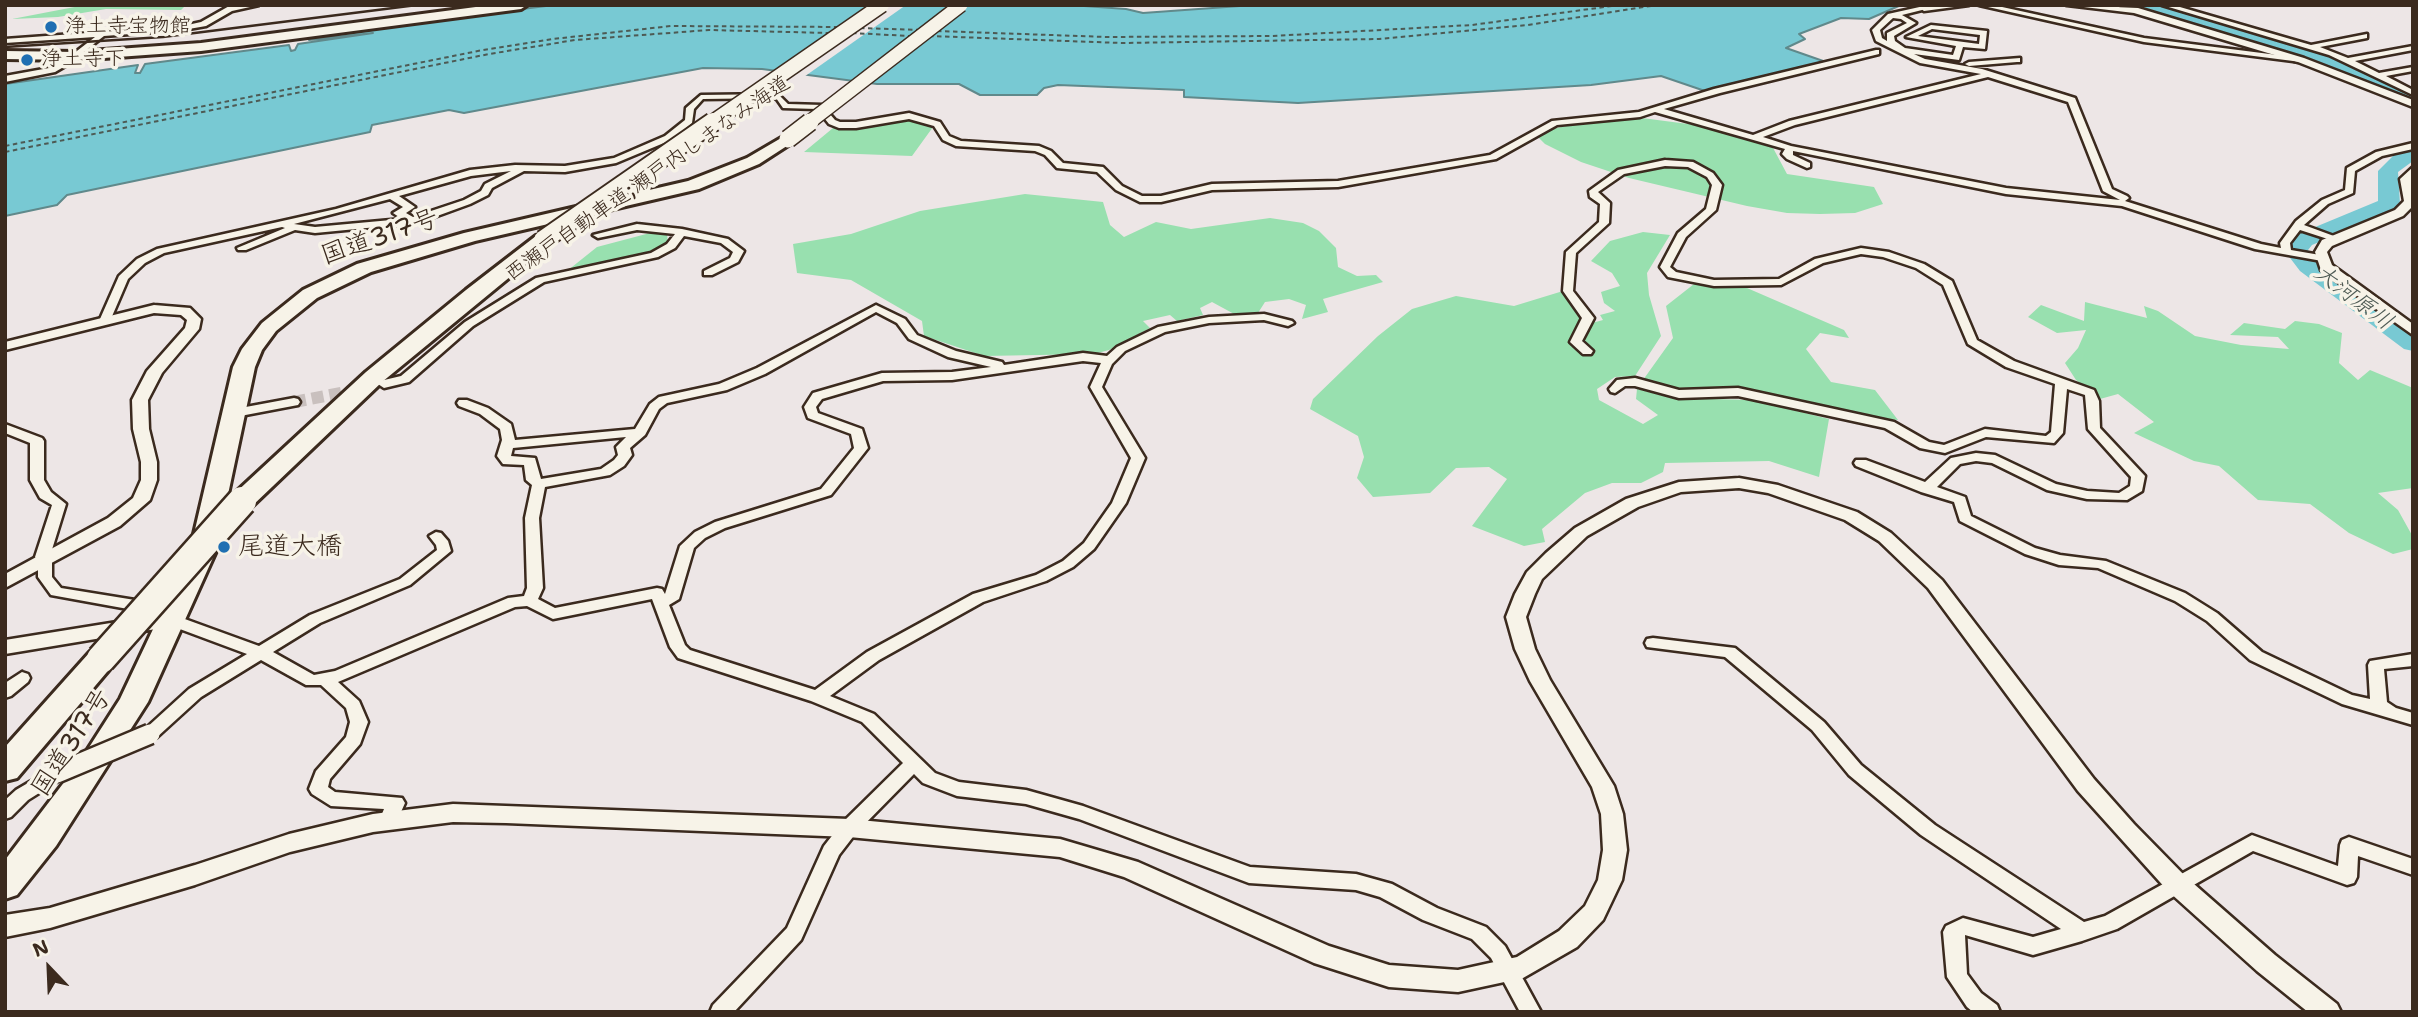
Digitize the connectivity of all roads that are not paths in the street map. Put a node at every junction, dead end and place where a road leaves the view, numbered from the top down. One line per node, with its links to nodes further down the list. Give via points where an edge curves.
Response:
1 (256, 5): 10 (street)
2 (521, 5): 20 (highway, via 258,41)
3 (882, 5): 50 (highway, 西瀬戸自動車道;瀬戸内しまなみ海道, bridge)
4 (897, 5): 50 (highway, 西瀬戸自動車道;瀬戸内しまなみ海道)
5 (961, 5): 68 (highway, 国道317号, bridge, via 753,161 693,185 427,248 343,276 310,294 269,327 252,349)
6 (1965, 5): 12 (street)
7 (1982, 5): 23 (street, via 2144,40)
8 (2071, 5): 11 (street)
9 (2165, 5): 18 (street)
10 (233, 7): 14 (street, via 203,24)
11 (2112, 7): 23 (street)
12 (1924, 8): 13 (street)
13 (1895, 15): 17 (street, via 1912,23 1890,35 1891,42 1903,50 1956,58); 25 (street, via 1876,30 1879,39)
14 (100, 36): 16 (street); 20 (street)
15 (2364, 36): 18 (street)
16 (5, 41)
17 (1960, 44): 17 (street, via 1935,40 1910,37 1931,27 1984,33 1982,47)
18 (2309, 47): 24 (street)
19 (2413, 48): 24 (street)
20 (76, 56): 21 (highway); 30 (street, via 52,70)
21 (10, 57)
22 (2017, 60): 26 (street)
23 (2301, 60): 32 (street)
24 (2349, 60): 29 (street)
25 (1923, 61): 26 (street); 33 (street, via 1872,50)
26 (1958, 67): 28 (street)
27 (2413, 69): 29 (street)
28 (1993, 74): 34 (street, via 1792,123); 41 (street, via 2072,100 2108,191)
29 (2381, 75): 31 (street)
30 (5, 79)
31 (2413, 93)
32 (2413, 104)
33 (1654, 109): 34 (street); 38 (street, via 1555,123 1493,157 1338,184 1212,187 1161,199 1140,199 1119,188 1100,169 1060,166 1036,148 959,144 946,138 937,124 909,116 839,125 819,107 786,106 778,96 701,97 690,108 689,121 651,148 577,168)
34 (1753, 138): 36 (street)
35 (2413, 146): 45 (street, via 2379,154 2350,170 2350,191 2325,202)
36 (1790, 148): 37 (street, via 1787,154); 52 (street, via 2007,191 2123,203)
37 (1807, 165)
38 (527, 168): 40 (street, via 470,173); 43 (street, via 488,186 485,193 467,202)
39 (2413, 170): 49 (street, via 2406,179 2410,202 2399,213)
40 (392, 196): 43 (street, via 411,207 398,213); 44 (street)
41 (2124, 198)
42 (454, 216): 43 (street)
43 (411, 221): 46 (street)
44 (283, 224): 46 (street); 55 (street, via 148,256 122,278)
45 (2298, 226): 49 (street); 52 (street, via 2285,243)
46 (295, 228): 51 (street)
47 (682, 232): 48 (street, via 637,227); 54 (street, via 724,242 738,251 734,260); 64 (street, via 671,246 654,255 540,280 469,324 405,379)
48 (598, 235)
49 (2337, 239): 53 (street)
50 (553, 240): 60 (highway, 西瀬戸自動車道;瀬戸内しまなみ海道)
51 (242, 248)
52 (2287, 253): 53 (street)
53 (2315, 257): 57 (street)
54 (708, 273)
55 (106, 319): 58 (street); 76 (street, via 173,308 192,314 194,319 192,329 155,371 141,400 141,429 149,462 149,480 141,500 114,522)
56 (1288, 323): 61 (street, via 1264,317 1185,324 1138,339)
57 (2413, 331)
58 (5, 346)
59 (1587, 351): 63 (street, via 1576,342 1588,318 1568,291 1571,252 1604,223 1605,203 1594,191 1621,172 1678,162 1710,175 1717,185 1711,210 1682,235 1665,267 1672,275 1714,283 1781,282 1819,261 1861,251 1885,254 1920,266 1948,283 1972,342 2010,364)
60 (401, 355): 92 (highway, 西瀬戸自動車道;瀬戸内しまなみ海道, bridge, via 242,501)
61 (1110, 360): 62 (street, via 1083,357); 88 (street, via 1096,387 1138,458 1119,503 1089,546 1041,578 978,598 873,656)
62 (1004, 366): 70 (street, via 952,354 913,337 901,321 876,308 736,382 663,400); 79 (street, via 952,376 882,377 817,396 810,407 813,415 857,432 861,448 827,492 700,535 687,546 671,599)
63 (2061, 381): 65 (street, via 2057,433 2049,440 1985,433 1945,449 1925,445 1889,425 1738,392 1679,394 1635,382 1621,383); 74 (street, via 2090,393 2094,429 2130,465 2138,476 2137,488 2122,497 2087,495 2052,487 1995,460 1976,457 1956,461)
64 (384, 384)
65 (1615, 389)
66 (294, 402): 68 (street)
67 (463, 403): 71 (street, via 506,427)
68 (235, 413): 80 (highway, 国道317号, via 203,551)
69 (5, 428): 76 (street, via 37,441 37,480 45,495 59,504 42,557)
70 (640, 432): 71 (street); 73 (street, via 623,447 625,455 619,463 605,472)
71 (507, 445): 73 (street, via 503,456 508,461 530,461 533,480)
72 (1861, 463): 74 (street)
73 (539, 484): 78 (street, via 533,518 535,588)
74 (1926, 489): 89 (street, via 1960,500 1965,518 2030,551 2059,561 2101,565 2180,597 2212,617 2256,656 2348,700)
75 (436, 536): 83 (street, via 444,551 405,582 315,619)
76 (45, 561): 77 (street); 80 (street, via 45,577 56,592 130,604)
77 (5, 582)
78 (529, 601): 79 (street, via 553,614 657,593); 86 (street, via 513,602)
79 (661, 603): 88 (street, via 684,654)
80 (173, 620): 82 (street); 83 (street); 98 (highway, 国道317号, via 133,702 92,768)
81 (1653, 643): 100 (street, via 1729,652 1818,726 1855,771 1928,830)
82 (5, 647)
83 (259, 652): 86 (street, via 312,681); 93 (street, bridge, via 195,693 150,734 57,773)
84 (2413, 660): 89 (street, via 2376,665)
85 (22, 678): 87 (street)
86 (325, 679): 94 (street, via 353,705 359,722 354,739 322,776 318,789 331,799 397,803)
87 (5, 692)
88 (817, 697): 91 (street, via 868,718)
89 (2382, 708): 90 (street)
90 (2413, 719)
91 (913, 764): 95 (street); 101 (street, via 929,778 957,789 1026,797 1083,813 1249,875 1356,882 1385,890 1479,933 1499,953)
92 (5, 769)
93 (5, 812)
94 (388, 821): 95 (street, via 453,813); 99 (street, via 289,843 50,918)
95 (849, 828): 101 (street, via 1060,848 1130,869 1324,955 1389,976 1458,981); 102 (street, via 831,851 794,934)
96 (2413, 867): 97 (street, via 2349,845 2347,877 2252,843)
97 (2177, 884): 100 (street, via 2110,923); 101 (street, via 2086,785 1935,584 1885,537 1852,516 1772,489 1739,483 1679,487 1632,503 1581,532 1534,576 1516,617 1540,681 1603,786 1612,814 1615,850 1610,880 1594,913 1568,939 1524,967); 105 (street)
98 (5, 885)
99 (5, 926)
100 (2082, 932): 104 (street, via 2033,946 1964,926 1953,932 1957,977)
101 (1506, 970): 103 (street)
102 (720, 1012)
103 (1531, 1012)
104 (1990, 1012)
105 (2328, 1012)

